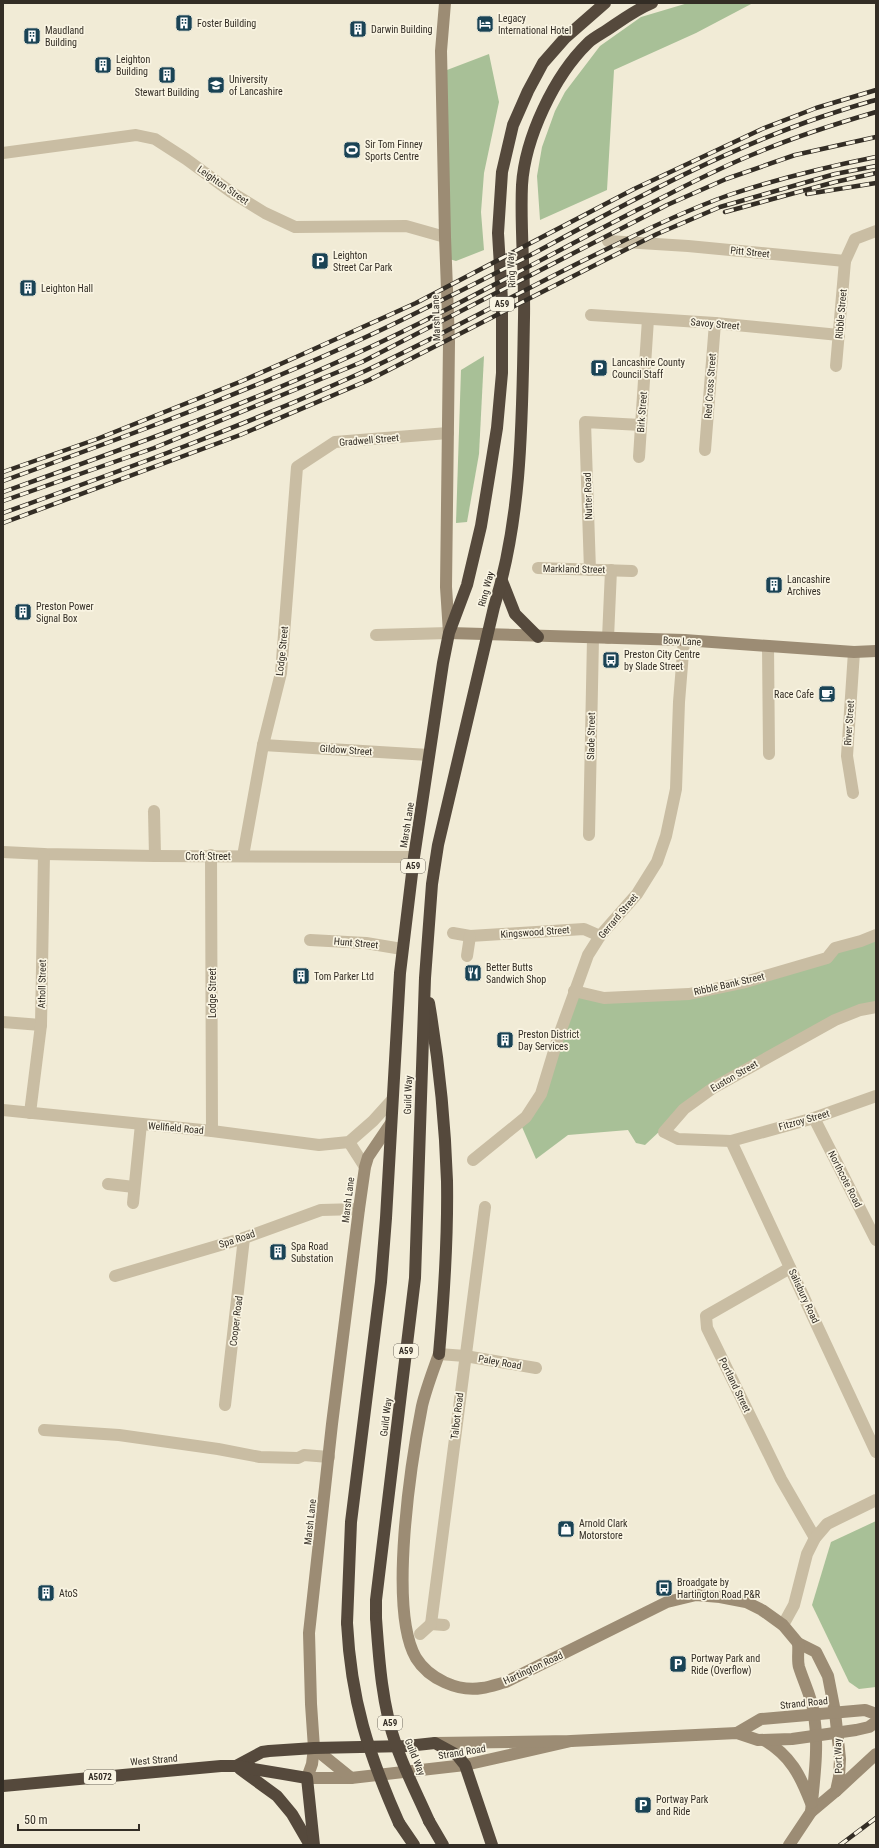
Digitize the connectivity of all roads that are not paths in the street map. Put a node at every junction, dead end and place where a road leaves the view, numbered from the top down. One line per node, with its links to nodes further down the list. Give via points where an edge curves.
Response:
1 (445, 3): 6 (street, Marsh Lane, via 440,52)
2 (605, 3): 24 (highway, Ring Way / A59, via 565,38 543,64 513,125 502,172 498,233 502,300 502,373 497,428 478,541 467,585)
3 (652, 3): 23 (highway, Ring Way / A59, via 635,10 588,42 564,71 546,105 528,150 522,183 525,298 519,461)
4 (3, 153): 6 (street, Leighton Street, via 136,135 155,139 231,192 265,213 295,227 406,226)
5 (876, 231): 8 (street, via 854,239)
6 (445, 237): 15 (street, Marsh Lane, via 450,342)
7 (608, 241): 8 (street, Pitt Street)
8 (845, 261): 12 (street, Ribble Street)
9 (592, 315): 10 (street, Savoy Street)
10 (648, 319): 11 (street, Savoy Street); 14 (street, Birk Street)
11 (715, 323): 12 (street, Savoy Street); 16 (street, Red Cross Street)
12 (839, 334): 13 (street, Ribble Street)
13 (836, 366)
14 (641, 425): 17 (street, Birk Street); 20 (street, Nutter Road, via 585,422)
15 (448, 433): 18 (street, Gradwell Street, via 335,442); 24 (street, Marsh Lane, via 446,587)
16 (705, 450)
17 (639, 457)
18 (297, 467): 34 (street, Lodge Street, via 281,673)
19 (538, 568): 20 (street, Markland Street)
20 (590, 570): 21 (street, Markland Street)
21 (611, 570): 22 (street, Markland Street); 29 (street, Markland Street)
22 (632, 571)
23 (502, 581): 25 (highway, Ring Way / A59); 27 (highway, via 515,614)
24 (449, 633): 25 (street); 26 (street); 36 (highway, Marsh Lane / A59)
25 (488, 634): 27 (street, Bow Lane); 53 (highway, A59, via 438,845 430,905)
26 (376, 635)
27 (538, 637): 28 (street, Bow Lane)
28 (593, 638): 29 (street, Bow Lane); 39 (street, Slade Street)
29 (608, 638): 30 (street, Bow Lane)
30 (684, 640): 31 (street, Bow Lane); 49 (street, Gerrard Street, via 676,789 666,836 657,862 637,894)
31 (768, 646): 33 (street, Bow Lane); 35 (street)
32 (876, 651): 33 (street, Bow Lane)
33 (854, 652): 37 (street, River Street, via 847,756)
34 (263, 745): 36 (street, Gildow Street); 44 (street, Lodge Street)
35 (769, 754)
36 (429, 755): 45 (highway, Marsh Lane / A59)
37 (853, 793)
38 (154, 811): 42 (street)
39 (589, 835)
40 (3, 852): 41 (street, Croft Street)
41 (44, 854): 42 (street, Croft Street); 57 (street, Atholl Street)
42 (155, 856): 43 (street, Croft Street)
43 (211, 856): 44 (street, Croft Street); 65 (street, Lodge Street)
44 (243, 856): 45 (street, Croft Street)
45 (414, 857): 51 (highway, Marsh Lane / A59)
46 (453, 933): 48 (street, Kingswood Street)
47 (876, 935): 54 (street, Ribble Bank Street, via 835,948 826,958 742,983 689,994 604,998)
48 (470, 936): 49 (street, Kingswood Street, via 584,929); 52 (street)
49 (600, 936): 54 (street, Gerrard Street, via 588,955)
50 (310, 940): 51 (street, Hunt Street, via 366,943)
51 (402, 949): 59 (highway, Marsh Lane / A59)
52 (467, 956)
53 (425, 978): 79 (highway, via 439,1061 447,1181); 115 (highway, Guild Way / A59, bridge, via 415,1278 376,1600 376,1618 379,1663 396,1744 429,1821)
54 (574, 991): 68 (street, Gerrard Street, via 541,1094 526,1117)
55 (876, 1008): 66 (street, Euston Street, via 860,1010 835,1020 713,1088 684,1109 664,1132 678,1139)
56 (3, 1022): 57 (street)
57 (41, 1025): 61 (street, Atholl Street)
58 (876, 1096): 62 (street, Fitzroy Street)
59 (392, 1100): 63 (highway, Marsh Lane / A59); 67 (street)
60 (3, 1110): 61 (street, Wellfield Road)
61 (30, 1113): 64 (street, Wellfield Road)
62 (814, 1118): 66 (street, Fitzroy Street); 76 (street, Northcote Road)
63 (391, 1123): 69 (street, Marsh Lane, via 368,1157); 114 (highway, Guild Way / A59, bridge, via 381,1282 350,1522 346,1623 349,1659 361,1722 379,1778 399,1823)
64 (141, 1124): 65 (street, Wellfield Road); 71 (street)
65 (212, 1131): 67 (street, Wellfield Road, via 319,1145)
66 (731, 1141): 77 (street, Salisbury Road)
67 (349, 1142): 69 (street)
68 (473, 1160)
69 (365, 1168): 74 (street, Marsh Lane)
70 (108, 1184): 71 (street)
71 (134, 1187): 72 (street)
72 (133, 1203)
73 (485, 1208): 80 (street, Talbot Road)
74 (359, 1209): 75 (street, Spa Road, via 321,1210); 85 (street, Marsh Lane)
75 (244, 1238): 78 (street, Spa Road); 82 (street, Cooper Road)
76 (876, 1240)
77 (790, 1268): 84 (street, Salisbury Road); 87 (street, Portland Street, via 706,1316 707,1328 781,1479)
78 (115, 1276)
79 (439, 1354): 80 (street, Paley Road); 90 (street, Hartington Road, via 422,1405 407,1504 403,1585 407,1634 416,1658 425,1669 444,1682 468,1689 482,1688 500,1683 667,1602 696,1595 746,1602)
80 (465, 1356): 81 (street, Paley Road); 88 (street, Talbot Road)
81 (536, 1368)
82 (225, 1405)
83 (44, 1430): 85 (street, via 119,1435 260,1457)
84 (876, 1452)
85 (329, 1457): 103 (street, Marsh Lane, via 309,1633 310,1704)
86 (876, 1500): 87 (street, via 827,1524)
87 (815, 1538): 90 (street, via 807,1554 794,1605)
88 (431, 1624): 89 (street); 91 (street)
89 (444, 1625)
90 (783, 1625): 92 (street, Hartington Road)
91 (420, 1634)
92 (798, 1643): 93 (street, Hartington Road, via 816,1652 828,1676); 94 (street, via 799,1666)
93 (835, 1712): 94 (street, Strand Road); 95 (street, Strand Road, via 865,1710); 97 (street, Port Way)
94 (814, 1714): 98 (street, Strand Road, via 761,1719); 99 (street)
95 (876, 1714)
96 (876, 1722): 97 (street, Strand Road, via 868,1727)
97 (837, 1732): 99 (street, Strand Road); 110 (street, Port Way, via 840,1759)
98 (737, 1733): 100 (street, Strand Road); 101 (street, Strand Road)
99 (816, 1735): 100 (street, Strand Road); 111 (street)
100 (764, 1740): 111 (street, via 776,1747 797,1771)
101 (571, 1741): 102 (street, Strand Road); 105 (street, Strand Road)
102 (435, 1743): 103 (highway, Strand Road / A5072); 105 (highway, via 456,1755)
103 (314, 1748): 106 (highway, West Strand / A5072, via 262,1752); 107 (street, Marsh Lane); 108 (street)
104 (876, 1754): 110 (street)
105 (466, 1765): 108 (street, Strand Road); 116 (highway)
106 (236, 1766): 107 (highway, West Strand / A5072); 109 (highway, West Strand / A5072); 112 (highway, via 277,1796 292,1814)
107 (307, 1778): 108 (street, Strand Road); 113 (highway)
108 (352, 1778)
109 (3, 1786)
110 (836, 1791): 111 (street)
111 (812, 1808): 117 (street)
112 (310, 1845)
113 (314, 1845)
114 (414, 1845)
115 (443, 1845)
116 (492, 1845)
117 (789, 1845)

